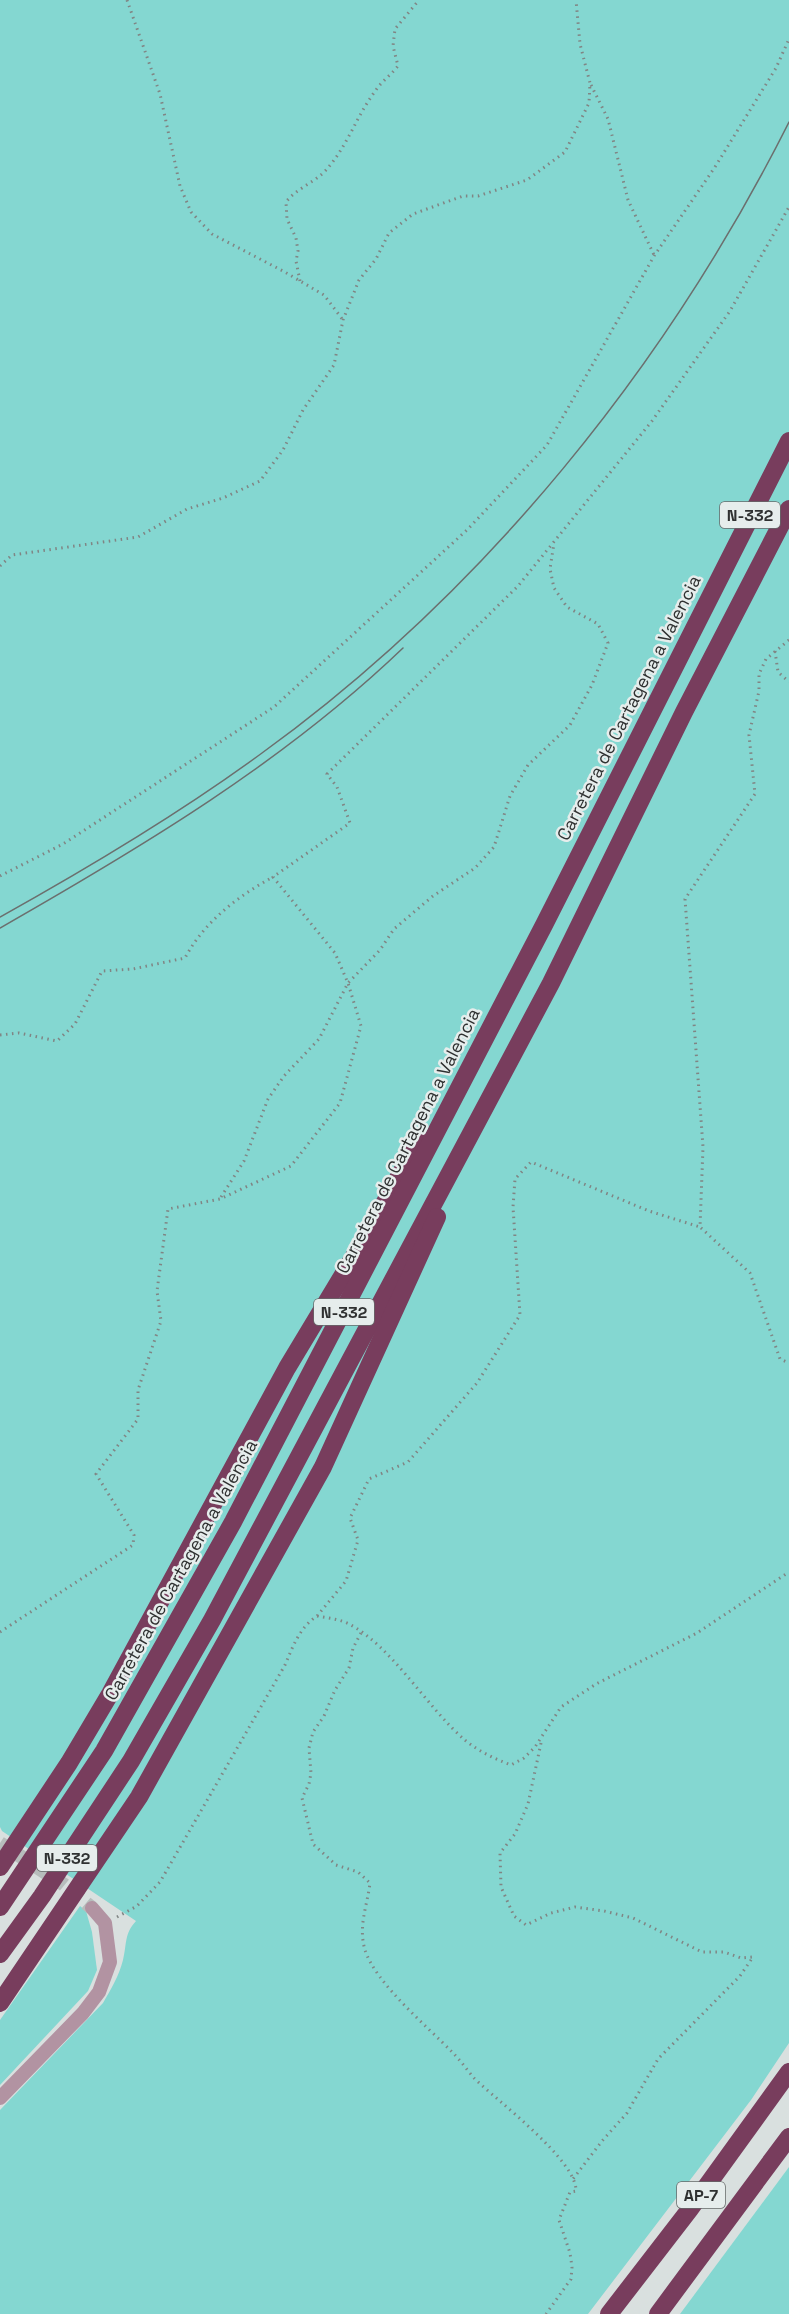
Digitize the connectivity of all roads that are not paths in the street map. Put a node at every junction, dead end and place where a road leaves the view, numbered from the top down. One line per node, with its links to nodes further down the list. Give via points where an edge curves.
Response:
1 (789, 441): 3 (highway, Carretera de Cartagena a Valencia / N-332)
2 (789, 509): 4 (highway, N-332)
3 (507, 992): 5 (highway, via 446,1090 367,1235 287,1368 110,1694); 6 (highway, Carretera de Cartagena a Valencia / N-332, via 326,1346 183,1613 104,1751)
4 (497, 1081): 8 (highway, N-332, via 206,1630 131,1761); 9 (highway, N-332, via 323,1467 139,1797)
5 (0, 1867)
6 (0, 1907)
7 (92, 1908): 11 (street, via 105,1923 110,1962 99,1992)
8 (0, 1954)
9 (0, 2003)
10 (789, 2072): 13 (highway, AP-7)
11 (0, 2098)
12 (789, 2138): 14 (highway, AP-7)
13 (609, 2314)
14 (658, 2314)

